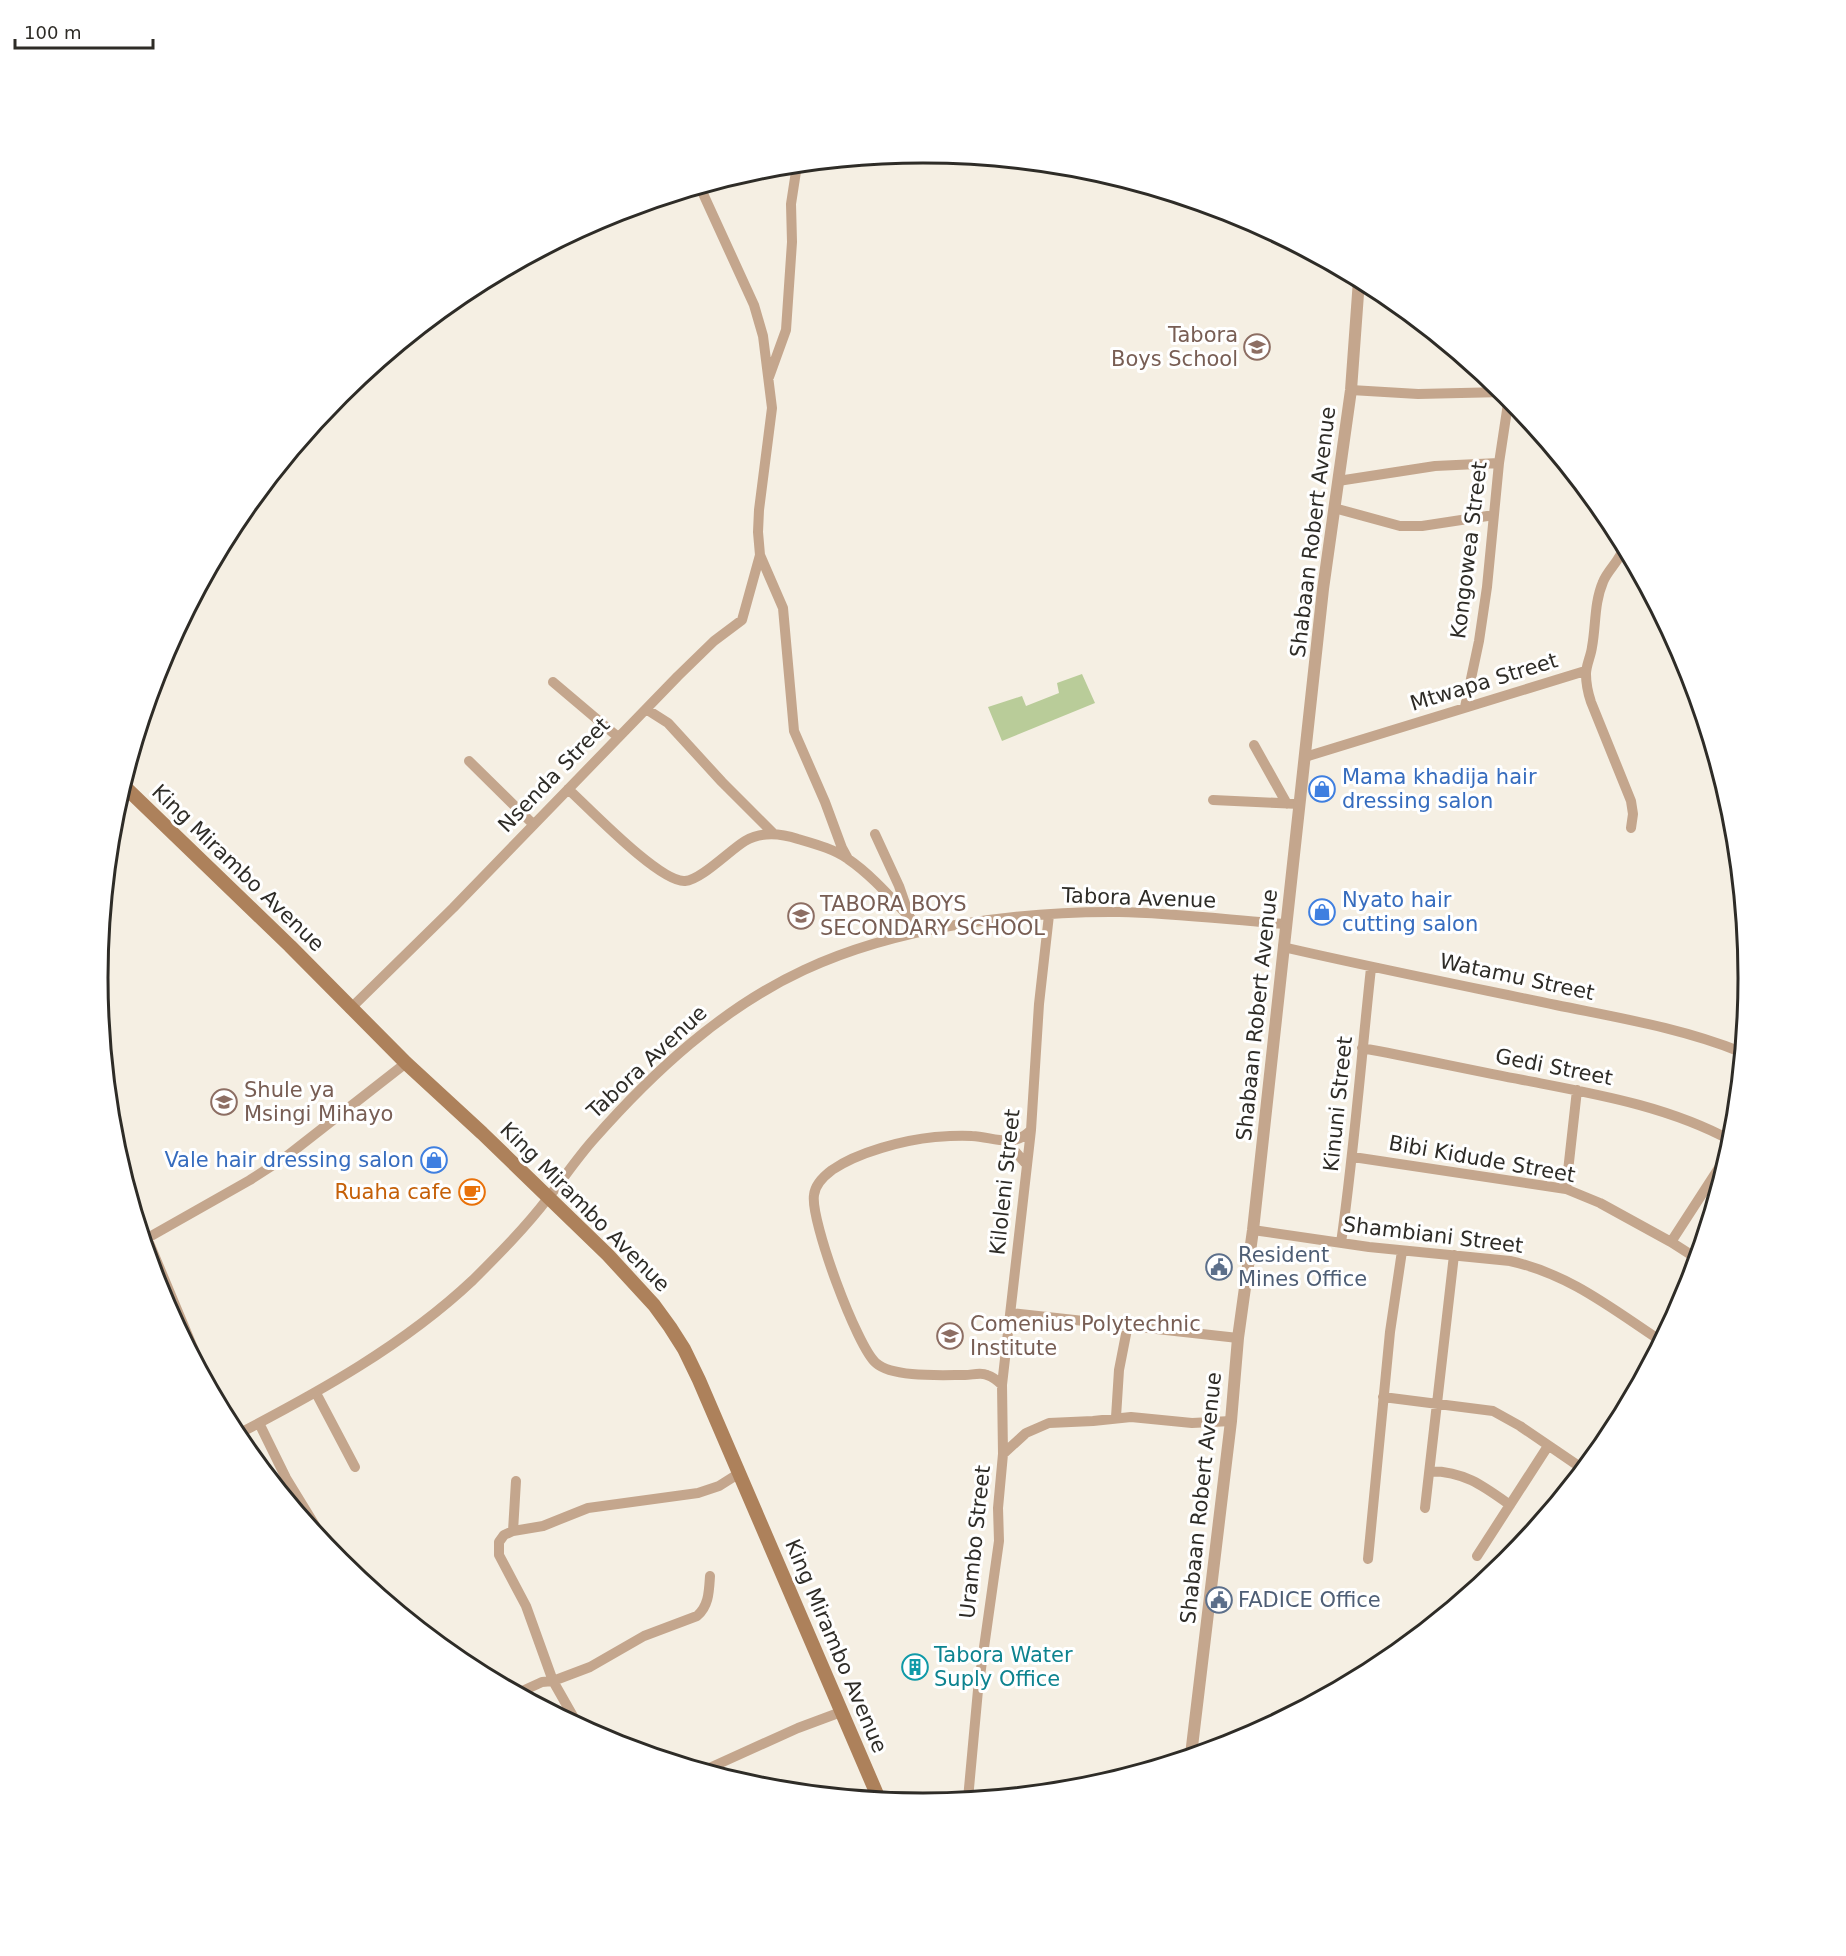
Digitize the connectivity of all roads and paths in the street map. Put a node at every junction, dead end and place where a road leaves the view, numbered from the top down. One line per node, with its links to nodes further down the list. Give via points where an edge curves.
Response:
1 (796, 174): 4 (street, via 786,330)
2 (703, 194): 4 (street, via 754,305)
3 (1358, 289): 5 (street, Shabaan Robert Avenue)
4 (769, 378): 12 (street, via 771,417 759,510)
5 (1351, 390): 6 (street); 9 (street, Shabaan Robert Avenue)
6 (1489, 392)
7 (1507, 410): 8 (street, Kongowea Street)
8 (1499, 463): 9 (street, via 1436,466); 11 (street, Kongowea Street)
9 (1338, 481): 10 (street, Shabaan Robert Avenue)
10 (1334, 508): 11 (street, via 1400,526); 20 (street, Shabaan Robert Avenue)
11 (1494, 515): 16 (street, Kongowea Street, via 1479,641)
12 (760, 555): 17 (street, Nsenda Street, via 742,620); 30 (street, via 783,608 794,732)
13 (1620, 556): 14 (street, via 1602,584)
14 (1586, 671): 16 (street, Mtwapa Street); 27 (street, Mtwapa Street, via 1591,702 1631,801)
15 (553, 682): 18 (street)
16 (1465, 707): 20 (street, Mtwapa Street)
17 (646, 709): 18 (street, Nsenda Street); 28 (street, via 668,723)
18 (618, 737): 22 (street, Nsenda Street)
19 (1254, 745): 25 (street)
20 (1305, 757): 25 (street, Shabaan Robert Avenue)
21 (469, 761): 26 (street)
22 (568, 789): 26 (street, Nsenda Street); 28 (street, via 646,862 674,879 695,878 747,840)
23 (130, 792): 37 (main road, King Mirambo Avenue)
24 (1214, 800): 25 (street)
25 (1293, 804): 33 (street, Shabaan Robert Avenue)
26 (533, 824): 37 (street, Nsenda Street)
27 (1631, 828)
28 (773, 833): 30 (street, via 816,844)
29 (875, 834): 32 (street)
30 (848, 858): 32 (street)
31 (1048, 915): 33 (street, Tabora Avenue, via 1123,912); 34 (street, Tabora Avenue); 42 (street, Kiloleni Street)
32 (910, 918): 34 (street)
33 (1285, 924): 35 (street, Shabaan Robert Avenue)
34 (924, 932): 49 (street, Tabora Avenue, via 820,963 730,1013 686,1047 621,1109)
35 (1283, 947): 36 (street, Watamu Street); 50 (street, Shabaan Robert Avenue)
36 (1371, 968): 38 (street, Kinuni Street); 39 (street, Watamu Street, via 1655,1024)
37 (350, 1009): 40 (main road, King Mirambo Avenue)
38 (1362, 1048): 41 (street, Gedi Street); 45 (street, Kinuni Street)
39 (1734, 1049)
40 (406, 1063): 49 (main road, King Mirambo Avenue); 51 (street, via 287,1156)
41 (1577, 1090): 43 (street, Gedi Street, via 1641,1105); 48 (street)
42 (1031, 1130): 44 (street); 46 (street, Kiloleni Street)
43 (1722, 1136)
44 (1007, 1142): 46 (street); 62 (street, via 964,1136 892,1146 833,1169 820,1180 814,1192 816,1221 831,1266 858,1334 875,1363 897,1372)
45 (1353, 1157): 48 (street, Bibi Kidude Street); 53 (street, Kinuni Street)
46 (1027, 1165): 57 (street, Kiloleni Street)
47 (1713, 1178): 52 (street)
48 (1566, 1189): 52 (street, Bibi Kidude Street)
49 (548, 1198): 64 (street, Tabora Avenue, via 448,1302); 76 (main road, King Mirambo Avenue, via 608,1255 670,1327 695,1371)
50 (1253, 1230): 53 (street, Shambiani Street); 60 (street, Shabaan Robert Avenue)
51 (150, 1236)
52 (1671, 1242): 55 (street, Bibi Kidude Street)
53 (1341, 1243): 54 (street, Shambiani Street)
54 (1402, 1251): 56 (street, Shambiani Street); 65 (street)
55 (1690, 1254)
56 (1454, 1256): 59 (street, Shambiani Street, via 1510,1261 1543,1270 1593,1295); 66 (street)
57 (1011, 1313): 58 (street); 61 (street, Kiloleni Street)
58 (1128, 1324): 60 (street); 67 (street, via 1119,1370)
59 (1654, 1337)
60 (1239, 1338): 68 (street, Shabaan Robert Avenue)
61 (1005, 1362): 62 (street); 63 (street, Kiloleni Street)
62 (983, 1374): 63 (street)
63 (1002, 1385): 72 (street, Kiloleni Street)
64 (316, 1392): 69 (street, Tabora Avenue); 74 (street)
65 (1383, 1397): 66 (street); 83 (street)
66 (1438, 1404): 71 (street, via 1493,1411); 75 (street)
67 (1116, 1417): 68 (street, Urambo Street, via 1192,1423); 72 (street, Urambo Street, via 1049,1423 1026,1433)
68 (1231, 1421): 89 (street, Shabaan Robert Avenue)
69 (259, 1424): 70 (street, Tabora Avenue); 80 (street)
70 (245, 1431)
71 (1548, 1446): 73 (street); 78 (street)
72 (1003, 1454): 92 (street, Urambo Street, via 999,1541)
73 (1577, 1465)
74 (355, 1467)
75 (1430, 1471): 78 (street, via 1472,1479); 79 (street)
76 (738, 1474): 81 (street, via 698,1493 588,1508 543,1526); 87 (main road, King Mirambo Avenue)
77 (516, 1481): 81 (street)
78 (1510, 1505): 82 (street)
79 (1425, 1508)
80 (305, 1509)
81 (513, 1531): 85 (street, via 499,1542 499,1555 526,1606)
82 (1477, 1556)
83 (1368, 1559)
84 (710, 1576): 85 (street, via 706,1604 697,1616 644,1636 590,1667)
85 (553, 1681): 86 (street); 88 (street)
86 (526, 1690)
87 (842, 1712): 90 (street); 91 (main road, King Mirambo Avenue)
88 (571, 1713)
89 (1192, 1747)
90 (715, 1766)
91 (876, 1791)
92 (969, 1791)

